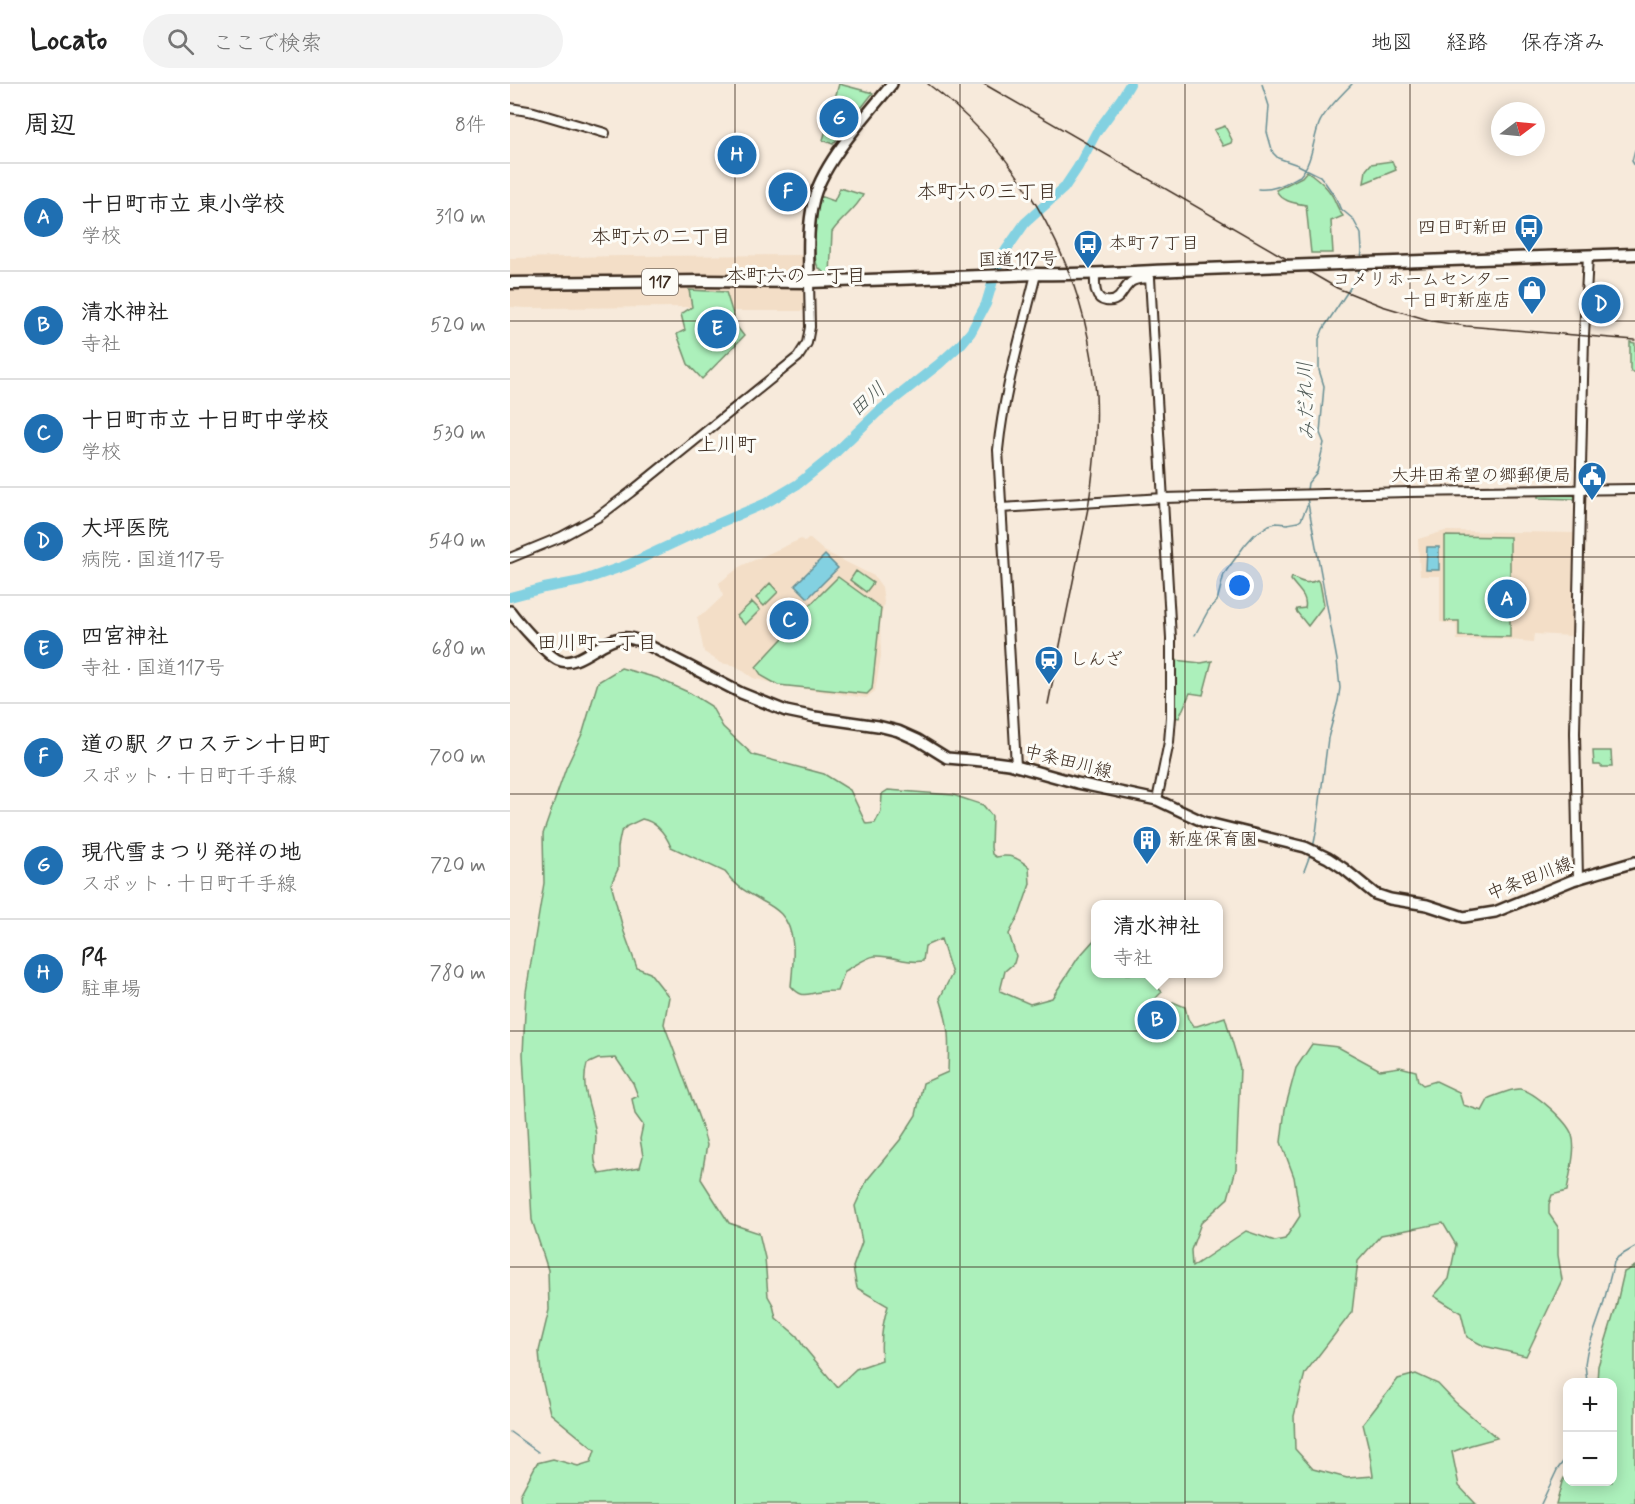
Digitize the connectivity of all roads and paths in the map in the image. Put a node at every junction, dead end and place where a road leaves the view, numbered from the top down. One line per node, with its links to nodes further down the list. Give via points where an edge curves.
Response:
1 (892, 84): 8 (main road, via 819,182 809,235)
2 (510, 108): 3 (street)
3 (605, 133)
4 (1635, 254): 5 (highway, 国道117号 / 117)
5 (1588, 255): 6 (highway, 国道117号 / 117, bridge); 10 (street)
6 (1095, 273): 7 (highway, 国道117号 / 117); 12 (street, via 1097,294 1105,301 1117,299 1135,280 1150,278)
7 (1036, 274): 8 (highway, 国道117号 / 117); 13 (street, via 1001,419)
8 (809, 282): 9 (highway, 国道117号 / 117); 14 (street, via 810,327 807,344 798,357 598,517)
9 (510, 283)
10 (1580, 489): 11 (street); 12 (street); 19 (street, via 1575,733)
11 (1635, 489)
12 (1164, 498): 13 (street); 17 (street, via 1171,717)
13 (1001, 508): 16 (street)
14 (510, 558)
15 (510, 611): 16 (main road, 中条田川線, via 558,660 579,659 609,641 629,638 770,705 898,731 947,758)
16 (1016, 766): 17 (main road, 中条田川線)
17 (1157, 800): 19 (main road, 中条田川線, via 1204,822 1316,852 1375,894 1464,917 1495,912)
18 (1635, 862): 19 (main road, 中条田川線)
19 (1578, 879)

